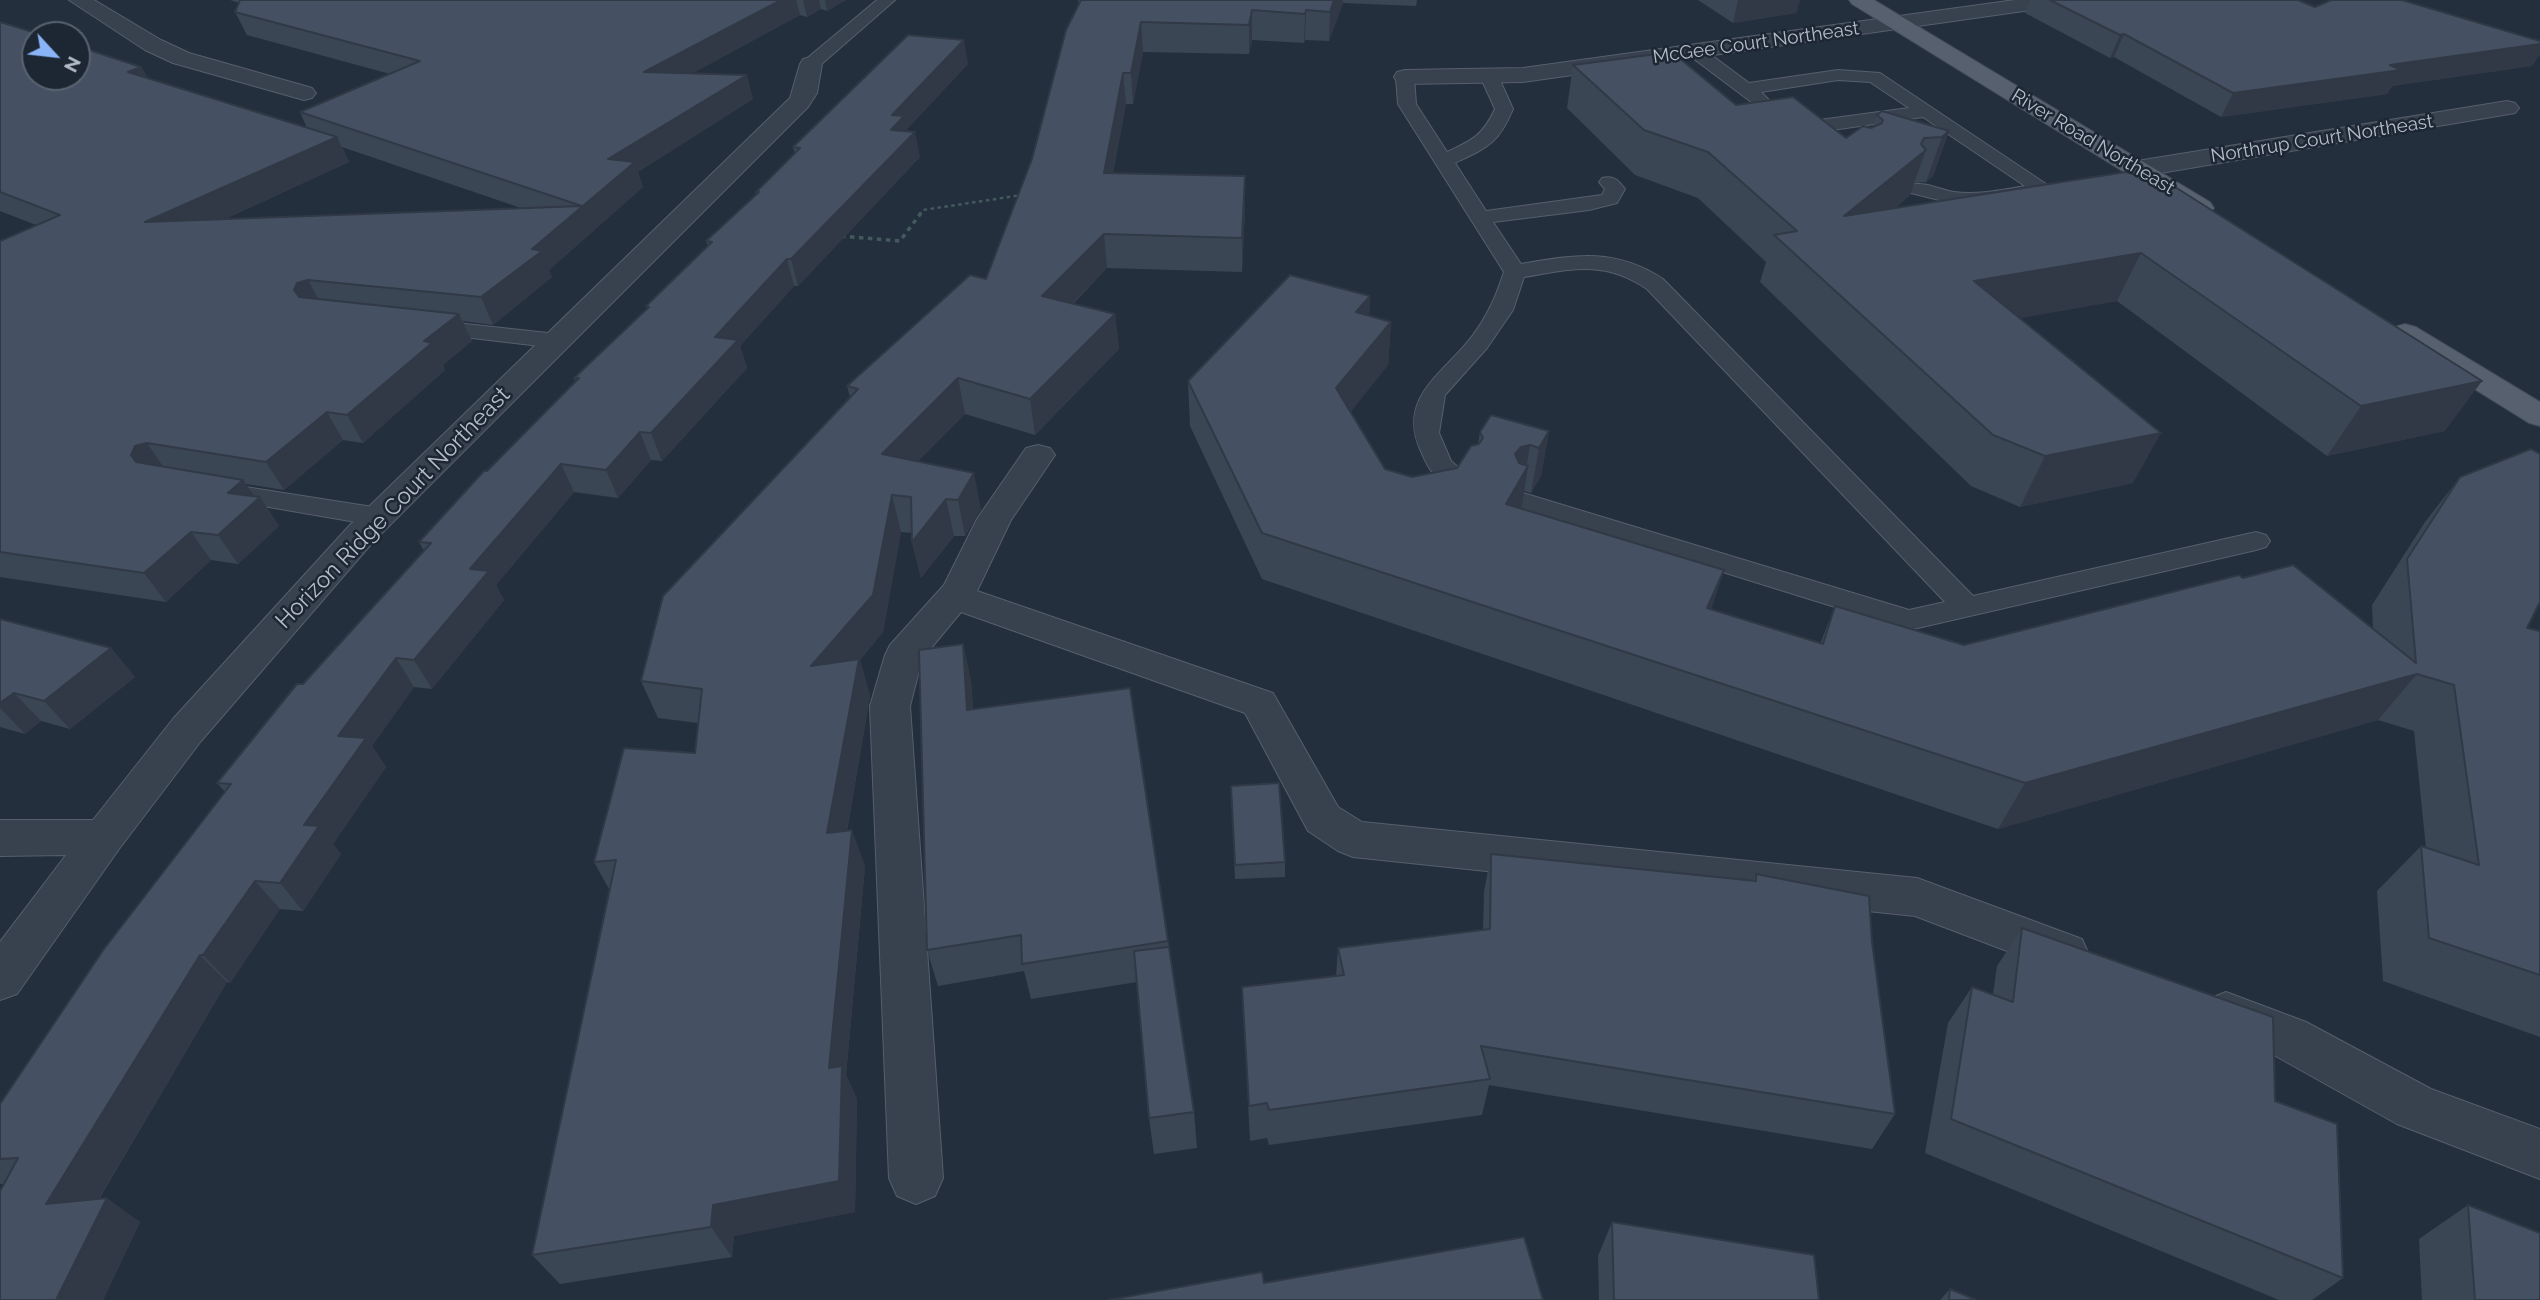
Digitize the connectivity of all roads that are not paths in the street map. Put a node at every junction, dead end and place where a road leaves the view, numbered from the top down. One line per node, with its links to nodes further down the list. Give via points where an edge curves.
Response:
1 (79, 0): 11 (street, via 181,58)
2 (887, 0): 7 (lane)
3 (1859, 0): 5 (main road, River Road Northeast)
4 (2059, 0): 5 (street, McGee Court Northeast)
5 (1899, 23): 6 (street, McGee Court Northeast); 17 (main road, River Road Northeast)
6 (1696, 52): 8 (street, McGee Court Northeast); 10 (lane)
7 (811, 64): 25 (street, Horizon Ridge Court Northeast, via 800,102)
8 (1489, 76): 9 (street, McGee Court Northeast); 16 (lane, via 1504,109 1494,132)
9 (1405, 77): 16 (lane, via 1407,104)
10 (1745, 89): 13 (lane, via 1860,74 1884,81); 14 (lane)
11 (304, 93)
12 (2507, 108): 17 (street, Northrup Court Northeast)
13 (1928, 111): 14 (lane); 19 (lane, via 2042,188 1998,197 1955,198)
14 (1787, 121): 15 (lane)
15 (1815, 142)
16 (1443, 161): 20 (lane)
17 (2137, 169): 21 (main road, River Road Northeast)
18 (1609, 181): 20 (lane, via 1615,189 1610,199)
19 (1918, 189)
20 (1480, 218): 22 (lane)
21 (2220, 220)
22 (1515, 272): 28 (lane, via 1502,310 1433,393 1426,433 1440,465); 34 (lane, via 1593,260 1638,270)
23 (2386, 322): 26 (main road)
24 (405, 325): 25 (lane)
25 (557, 341): 31 (street, Horizon Ridge Court Northeast)
26 (2540, 416)
27 (1038, 455): 33 (street, via 994,519)
28 (1462, 482)
29 (192, 487): 31 (lane)
30 (1523, 501): 34 (lane, via 1909,620)
31 (379, 517): 35 (street, Horizon Ridge Court Northeast, via 187,730)
32 (2256, 541): 34 (lane)
33 (956, 594): 37 (street, via 1259,703 1324,819 1353,839 1917,897); 41 (street, via 904,654 890,706)
34 (1967, 607)
35 (104, 837): 36 (street); 38 (street, Horizon Ridge Court Northeast)
36 (0, 838)
37 (2097, 965)
38 (0, 979)
39 (2186, 999): 40 (street, via 2289,1038 2415,1107)
40 (2540, 1154)
41 (916, 1178)

